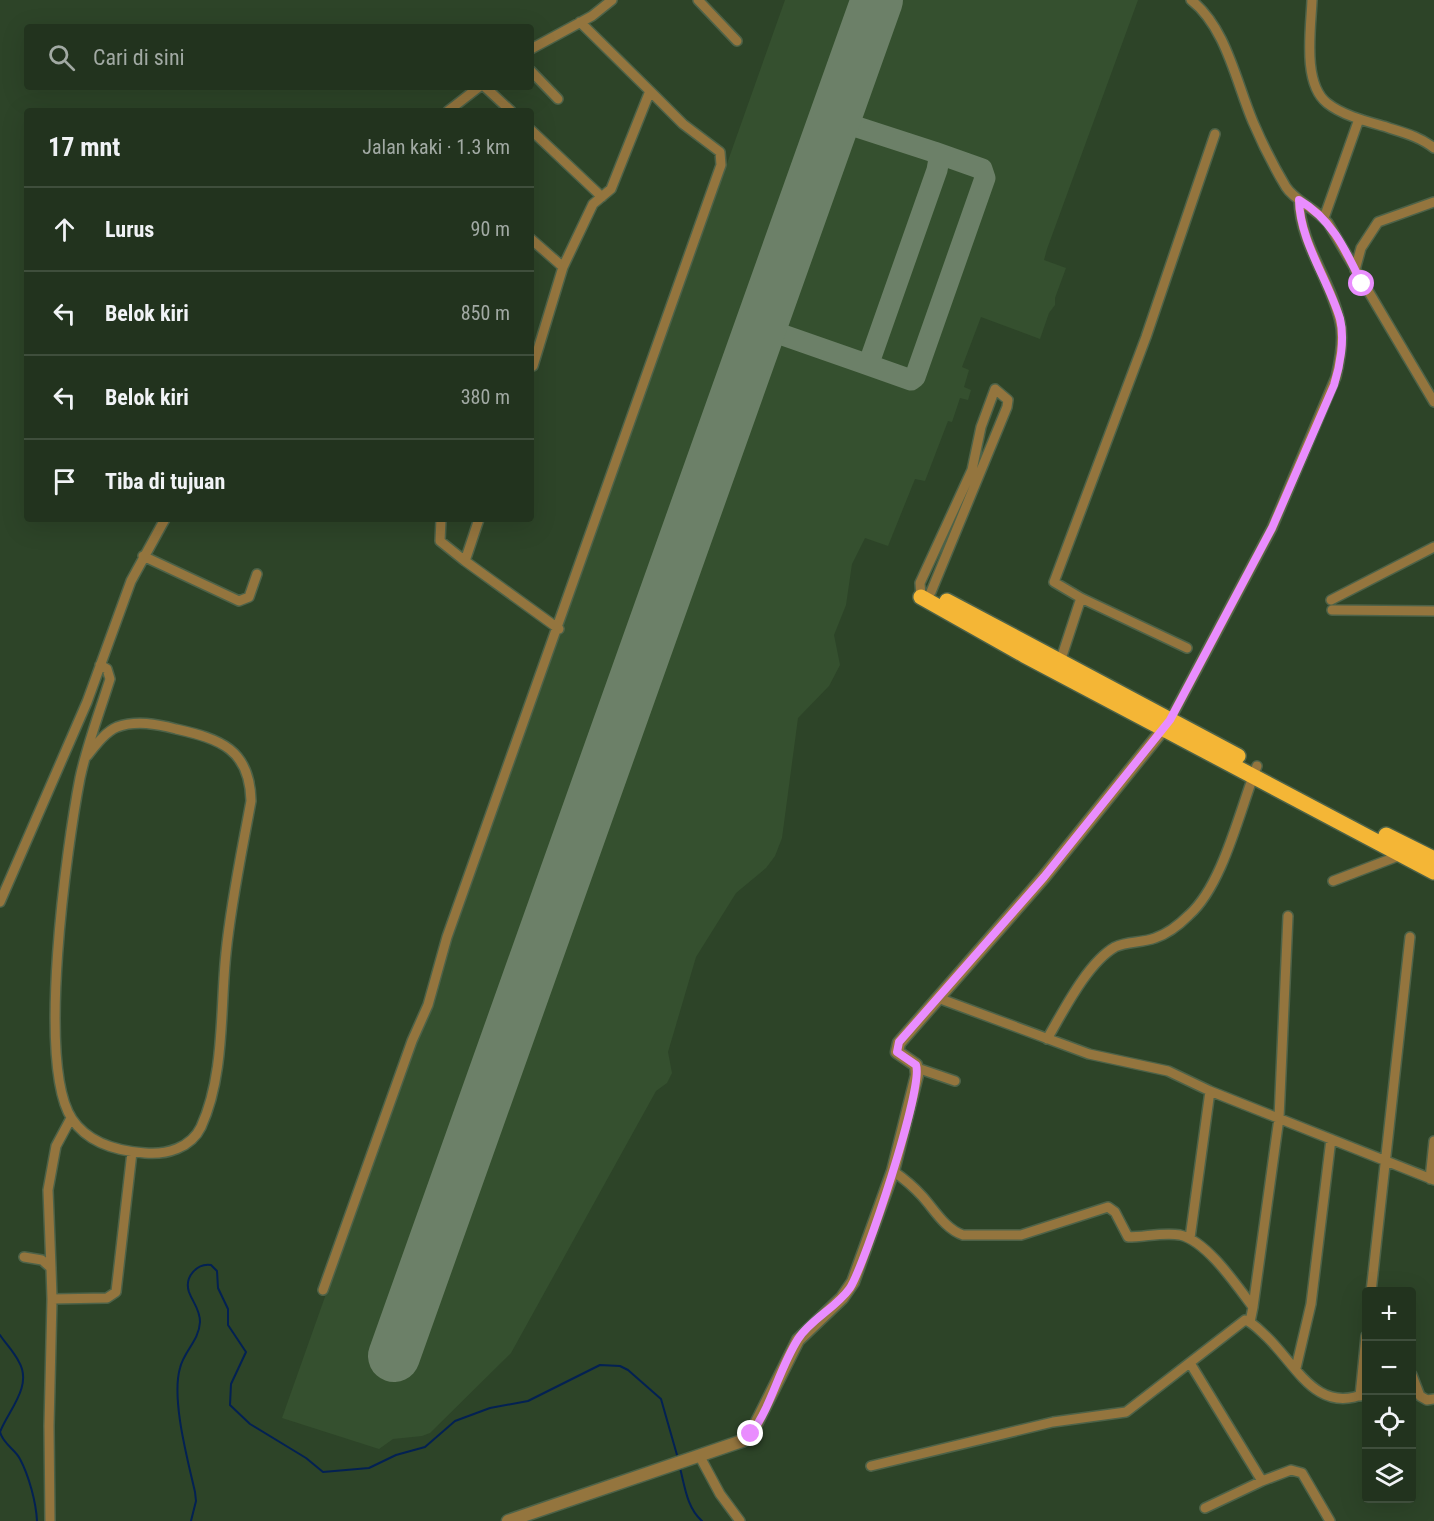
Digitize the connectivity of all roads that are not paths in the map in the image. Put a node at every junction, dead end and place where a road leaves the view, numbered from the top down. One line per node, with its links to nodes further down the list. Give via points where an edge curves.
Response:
1 (612, 0): 5 (street)
2 (698, 0): 6 (street)
3 (1191, 0): 20 (street, via 1214,25 1254,124 1286,186)
4 (1311, 0): 15 (street, via 1309,62 1313,80 1325,102)
5 (580, 22): 7 (street); 11 (street)
6 (737, 41)
7 (534, 47)
8 (534, 74): 12 (street)
9 (475, 90): 13 (street)
10 (488, 90): 14 (street)
11 (650, 91): 19 (street, via 611,189); 38 (street, via 683,124 720,152 722,160)
12 (558, 99)
13 (452, 108)
14 (508, 108)
15 (1359, 119): 18 (street, via 1424,140); 22 (street)
16 (534, 133): 19 (street)
17 (1215, 134): 36 (street, via 1146,337 1054,580)
18 (1434, 148)
19 (602, 197): 24 (street, via 585,217)
20 (1299, 200): 22 (street); 43 (street, via 1301,221 1340,320 1336,377 1272,528)
21 (1434, 202): 25 (street, via 1378,222 1361,248)
22 (1324, 218): 25 (street)
23 (534, 242): 24 (street)
24 (563, 267): 26 (street)
25 (1355, 270): 27 (street)
26 (534, 361)
27 (1434, 402)
28 (163, 522): 32 (street)
29 (441, 522): 33 (street, via 440,541)
30 (478, 522): 33 (street)
31 (1434, 547): 37 (street, via 1332,605)
32 (143, 556): 34 (street, via 239,601 249,597); 41 (street)
33 (465, 561): 38 (street)
34 (258, 574)
35 (926, 595): 35 (street, via 920,583 972,470 994,389 1008,400 1007,407); 40 (highway); 42 (highway)
36 (1081, 598): 39 (street); 40 (street)
37 (1434, 610)
38 (559, 629): 70 (street, via 447,937 428,1005)
39 (1187, 648)
40 (1060, 662): 42 (highway)
41 (100, 665): 44 (street, via 107,669 110,679); 50 (street)
42 (1107, 693): 43 (highway)
43 (1167, 725): 45 (highway); 53 (street, via 1044,877)
44 (87, 756): 58 (street, via 68,861 57,981 55,1042 59,1082); 62 (street, via 117,727 134,723 160,725 222,742 244,766 250,791 226,950 215,1077 207,1110 198,1132 179,1148 155,1154)
45 (1255, 770): 46 (highway); 47 (highway); 54 (street, via 1210,890 1190,914 1169,930 1106,953 1072,996)
46 (1401, 855): 48 (highway); 49 (street)
47 (1434, 860)
48 (1434, 872)
49 (1333, 881)
50 (0, 902)
51 (1288, 916): 59 (street)
52 (1410, 937): 63 (street)
53 (938, 998): 54 (street); 55 (street, via 897,1048)
54 (1047, 1039): 57 (street, via 1089,1054 1168,1071)
55 (916, 1068): 56 (street); 64 (street, via 916,1083)
56 (955, 1081)
57 (1210, 1091): 59 (street); 66 (street)
58 (71, 1118): 62 (street, via 98,1142); 68 (street, via 56,1146 48,1190)
59 (1279, 1118): 60 (street); 72 (street)
60 (1332, 1139): 63 (street); 75 (street, via 1311,1304)
61 (1434, 1141): 65 (street)
62 (132, 1152): 71 (street, via 116,1292 107,1298)
63 (1386, 1161): 65 (street); 69 (street)
64 (893, 1171): 66 (street, via 956,1233 963,1235 1021,1235 1108,1207 1115,1212 1128,1237 1172,1234); 79 (street, via 853,1282 842,1298 798,1340 757,1426 741,1441)
65 (1432, 1179)
66 (1190, 1238): 72 (street, via 1228,1275)
67 (24, 1257): 68 (street, via 42,1260)
68 (51, 1268): 71 (street)
69 (1372, 1287)
70 (323, 1290)
71 (52, 1299): 83 (street)
72 (1253, 1307): 73 (street)
73 (1250, 1322): 74 (street, via 1241,1321); 75 (street)
74 (1190, 1364): 80 (street, via 1126,1412 1053,1422); 81 (street)
75 (1296, 1368): 77 (street, via 1320,1394 1348,1399)
76 (1416, 1386): 78 (street, via 1420,1396)
77 (1362, 1395)
78 (1434, 1399)
79 (699, 1455): 84 (street); 85 (street)
80 (871, 1466)
81 (1262, 1481): 82 (street); 86 (street, via 1291,1470 1302,1473)
82 (1205, 1508)
83 (50, 1521)
84 (508, 1521)
85 (740, 1521)
86 (1330, 1521)

